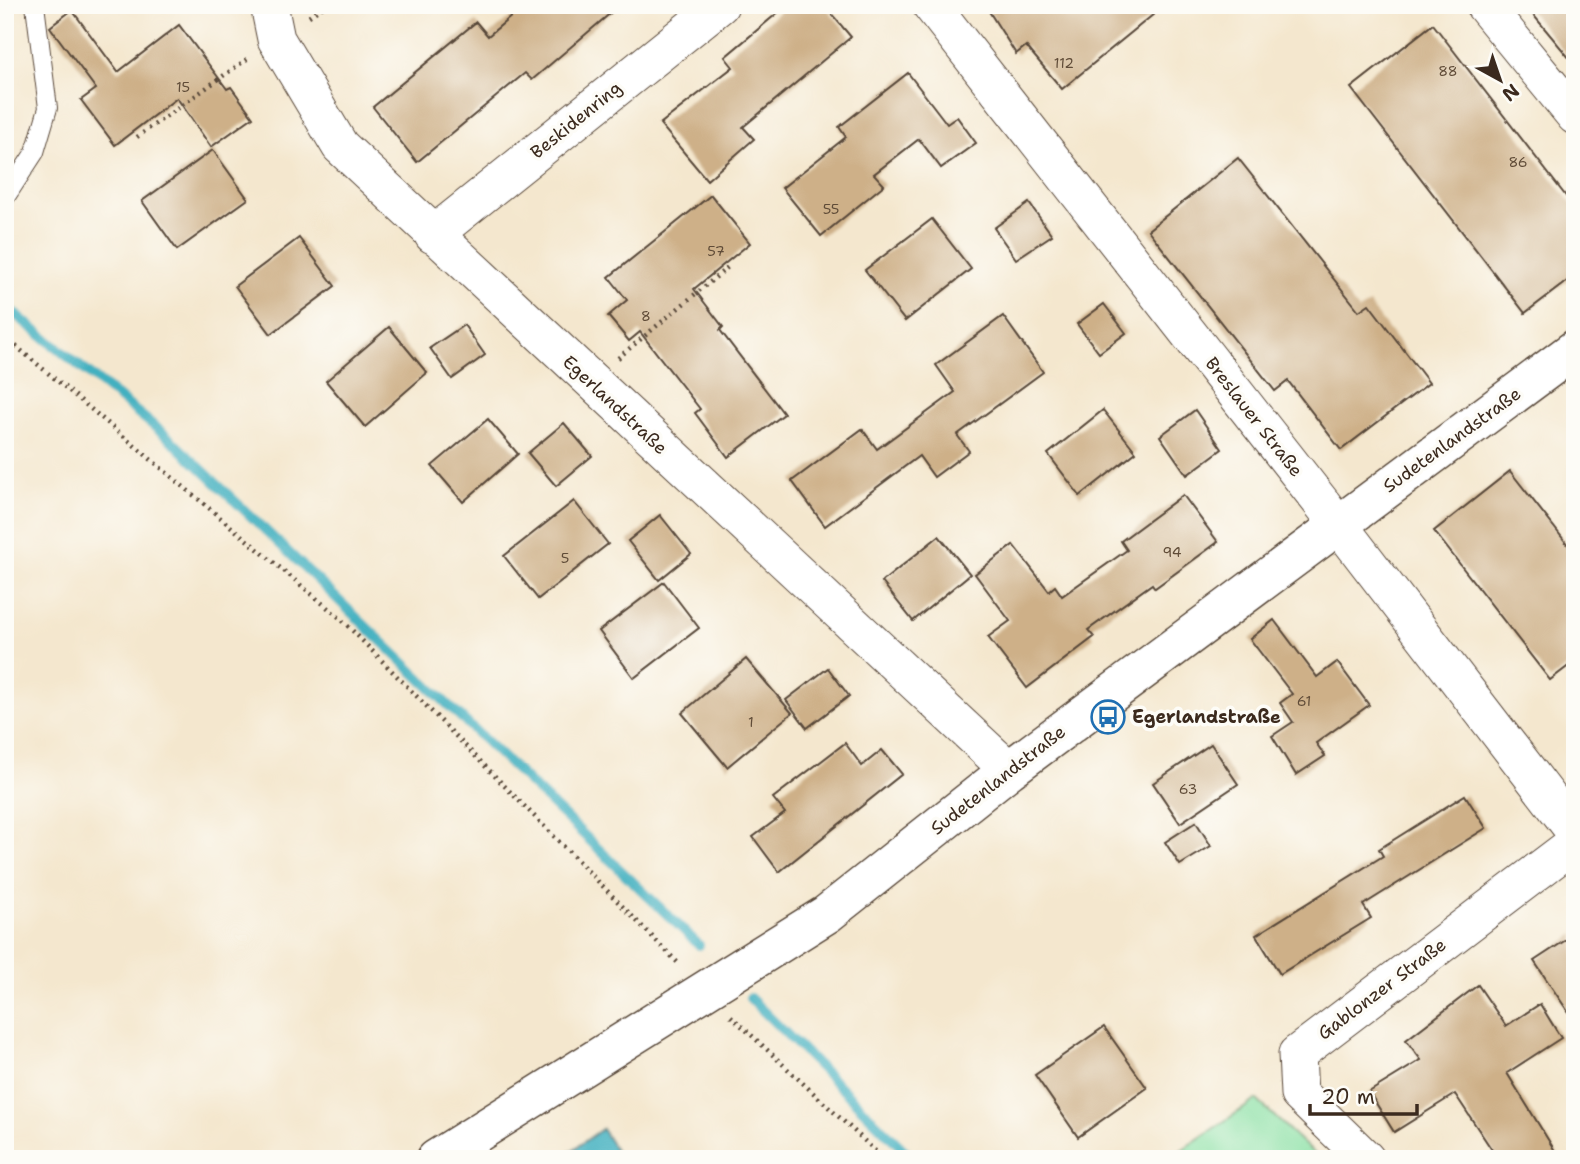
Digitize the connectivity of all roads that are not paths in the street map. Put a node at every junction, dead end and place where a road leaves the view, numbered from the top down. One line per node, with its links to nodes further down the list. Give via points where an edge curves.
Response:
1 (35, 5): 7 (lane, via 48,108 35,152)
2 (720, 5): 8 (street, Beskidenring)
3 (931, 5): 10 (street, Breslauer Straße)
4 (1484, 5): 6 (street)
5 (272, 22): 8 (street, Egerlandstraße, via 340,146)
6 (1575, 116)
7 (7, 196)
8 (433, 235): 11 (street, Egerlandstraße)
9 (1575, 349): 10 (street, Sudetenlandstraße)
10 (1338, 524): 11 (street, Sudetenlandstraße); 12 (street, Breslauer Straße)
11 (1009, 770): 14 (street, Sudetenlandstraße, via 827,914)
12 (1575, 832)
13 (1575, 844): 15 (street, Gablonzer Straße, via 1297,1054 1299,1094)
14 (436, 1159)
15 (1366, 1159)

